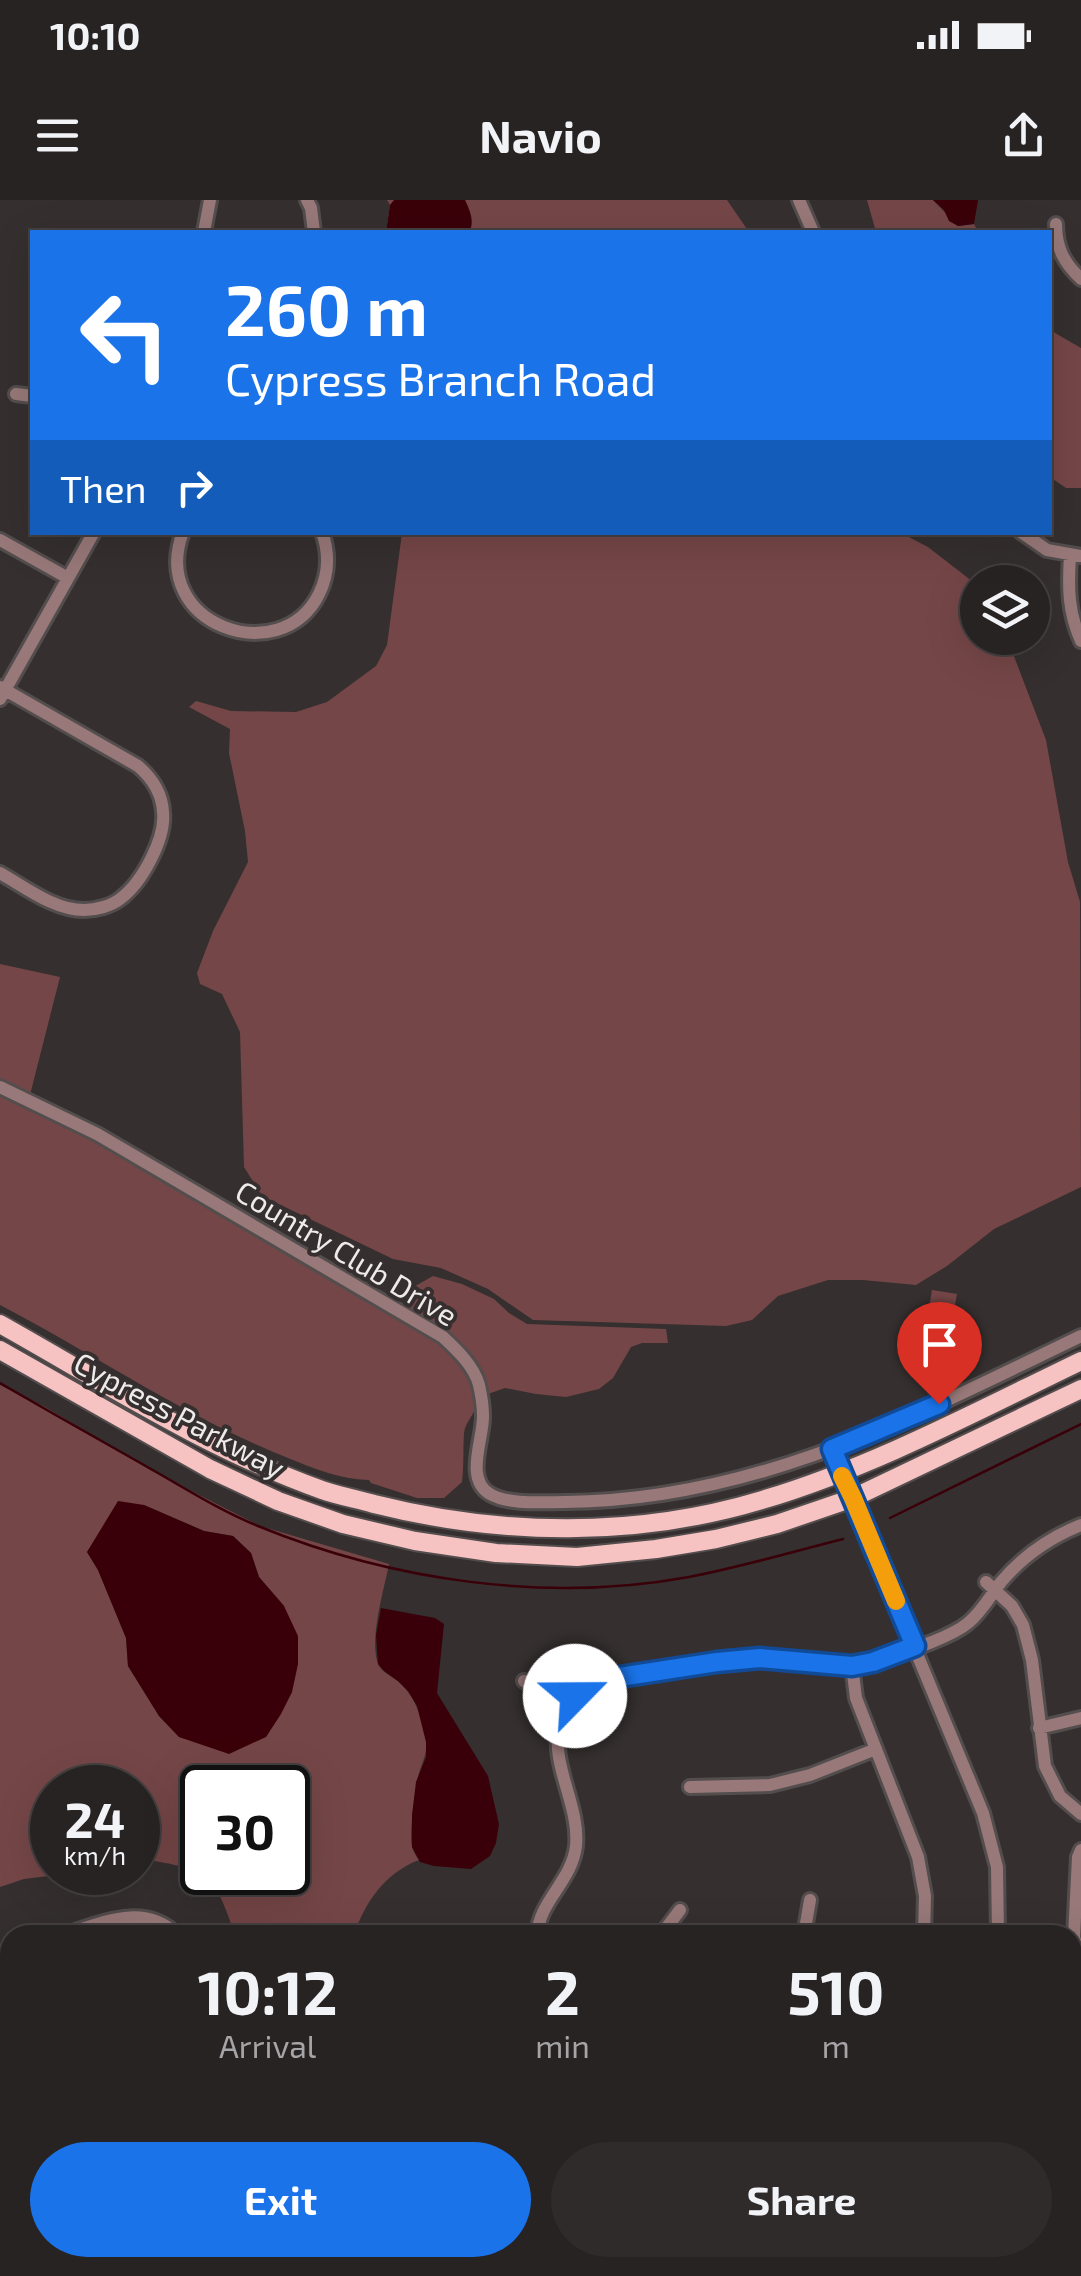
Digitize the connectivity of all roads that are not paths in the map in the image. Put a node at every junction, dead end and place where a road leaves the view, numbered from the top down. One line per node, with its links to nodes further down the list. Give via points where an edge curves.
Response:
1 (210, 200): 5 (street)
2 (307, 200): 6 (street)
3 (799, 200): 7 (street)
4 (1056, 224): 8 (street, via 1061,254)
5 (204, 230)
6 (314, 230)
7 (812, 230)
8 (1081, 279)
9 (16, 394): 10 (street)
10 (30, 396)
11 (92, 535): 17 (street)
12 (182, 535): 13 (street, via 176,567 186,598 224,626 255,633 286,626 316,600 326,572)
13 (323, 535)
14 (1024, 535): 16 (street, via 1040,547)
15 (0, 540): 17 (street)
16 (1075, 556): 18 (street, via 1067,592)
17 (68, 578): 19 (street)
18 (1081, 640)
19 (2, 692): 20 (street, via 138,766 159,794 164,821 138,880 102,907 58,905)
20 (0, 873)
21 (0, 1087): 27 (street, Country Club Drive, via 96,1134 444,1337 478,1381 484,1417 476,1460 488,1494 527,1502 605,1502 683,1492)
22 (0, 1324): 28 (main road, Cypress Parkway, via 254,1463 325,1491 467,1523 595,1529 670,1521 760,1501)
23 (1081, 1336): 27 (street, Country Club Drive)
24 (0, 1350): 29 (main road, Cypress Parkway, via 278,1501 415,1541 578,1556 656,1549 777,1524)
25 (1081, 1361): 28 (main road, Cypress Parkway)
26 (1081, 1389): 29 (main road, Cypress Parkway)
27 (832, 1449): 28 (street)
28 (840, 1473): 29 (street)
29 (853, 1498): 32 (street)
30 (1081, 1525): 31 (street, via 1032,1552)
31 (991, 1586): 32 (street, via 970,1622); 39 (street, via 1027,1636)
32 (915, 1646): 35 (street); 52 (street, via 978,1798 998,1876)
33 (818, 1647): 34 (street)
34 (816, 1663): 35 (street); 37 (street, via 760,1658 600,1680)
35 (852, 1666): 40 (street, via 856,1698)
36 (524, 1681): 37 (street)
37 (567, 1706): 48 (street, via 558,1743 576,1848)
38 (1081, 1718): 39 (street)
39 (1040, 1728): 42 (street, via 1048,1775)
40 (876, 1749): 41 (street, via 770,1785); 51 (street, via 918,1856)
41 (690, 1787)
42 (1081, 1814)
43 (1081, 1850): 53 (street)
44 (810, 1900): 50 (street)
45 (680, 1910): 49 (street)
46 (101, 1925): 47 (street, via 134,1916)
47 (164, 1925)
48 (539, 1925)
49 (669, 1925)
50 (806, 1925)
51 (924, 1925)
52 (998, 1925)
53 (1075, 1925)

